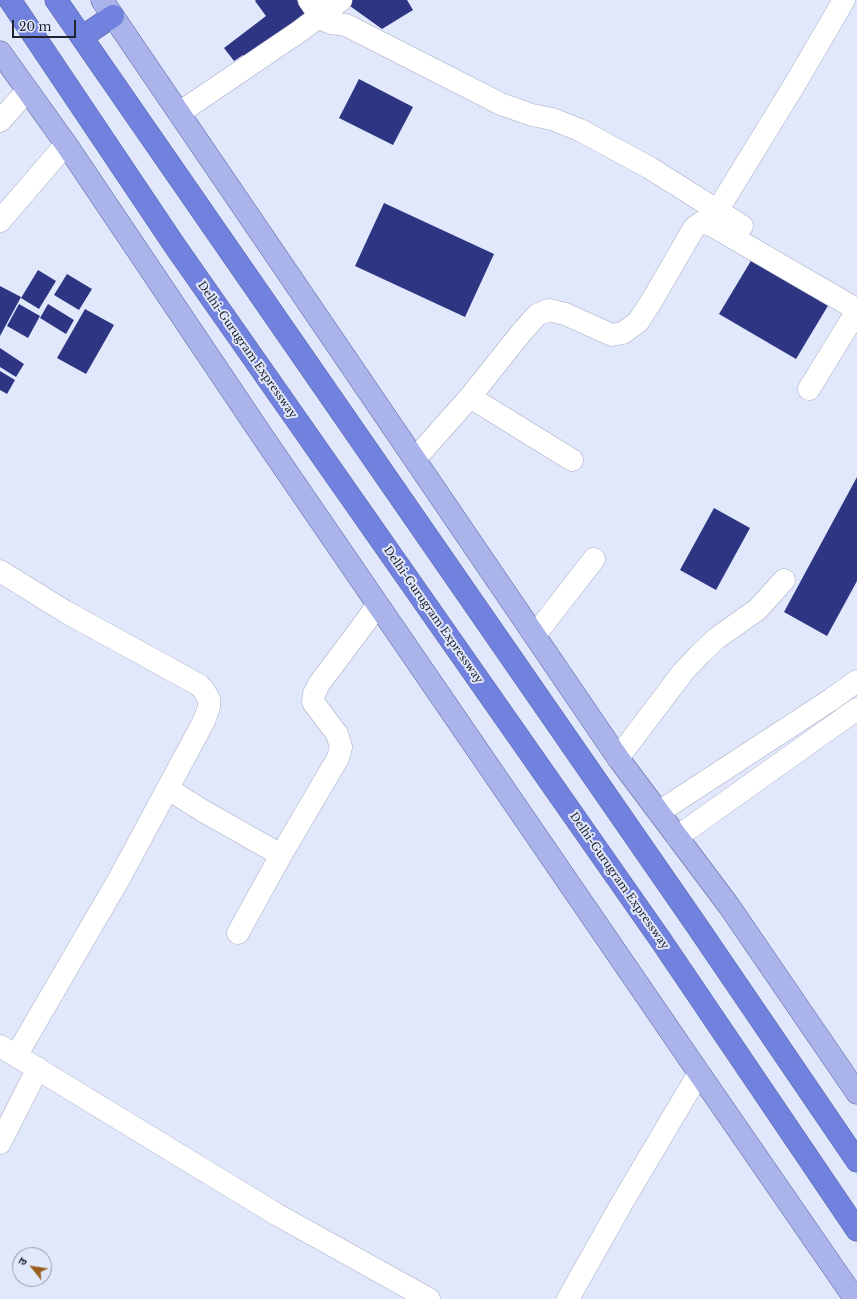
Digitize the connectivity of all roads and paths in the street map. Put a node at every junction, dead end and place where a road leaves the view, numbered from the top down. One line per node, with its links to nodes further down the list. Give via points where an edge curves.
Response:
1 (10, 0): 39 (highway, Delhi-Gurugram Expressway, via 175,246 655,932)
2 (56, 0): 7 (highway)
3 (341, 0): 6 (street)
4 (844, 0): 13 (street)
5 (108, 8): 7 (highway); 10 (main road)
6 (314, 8): 10 (street); 13 (street, via 331,23 346,25 501,104 564,123 598,138)
7 (82, 37): 38 (highway)
8 (0, 52): 9 (main road)
9 (27, 91): 11 (street); 12 (main road)
10 (179, 113): 18 (main road)
11 (0, 121)
12 (66, 144): 14 (street); 23 (main road)
13 (717, 211): 15 (street)
14 (0, 221)
15 (857, 296)
16 (809, 389): 17 (street, via 855,314 854,310 713,226 702,222 694,228 638,322 623,333 612,335 566,314 549,310 537,315)
17 (470, 397): 18 (street); 19 (street)
18 (415, 459): 24 (main road)
19 (572, 460)
20 (594, 559): 24 (street)
21 (0, 571): 28 (street, via 66,612 203,689 209,699 209,707)
22 (784, 580): 27 (street, via 758,609 717,638 683,672)
23 (378, 605): 31 (street, via 314,694 313,702 337,734 341,747 338,758); 35 (main road)
24 (535, 635): 27 (main road)
25 (857, 681): 29 (street)
26 (857, 709): 30 (street)
27 (618, 758): 29 (main road)
28 (168, 789): 31 (street); 33 (street, via 119,879)
29 (659, 812): 30 (main road)
30 (677, 837): 36 (main road, via 729,906)
31 (281, 855): 32 (street)
32 (238, 933)
33 (8, 1051): 34 (street)
34 (38, 1068): 37 (street); 40 (street, via 276,1214)
35 (699, 1073): 41 (street); 42 (main road)
36 (857, 1093)
37 (0, 1144)
38 (857, 1161)
39 (857, 1230)
40 (428, 1299)
41 (568, 1299)
42 (855, 1299)

